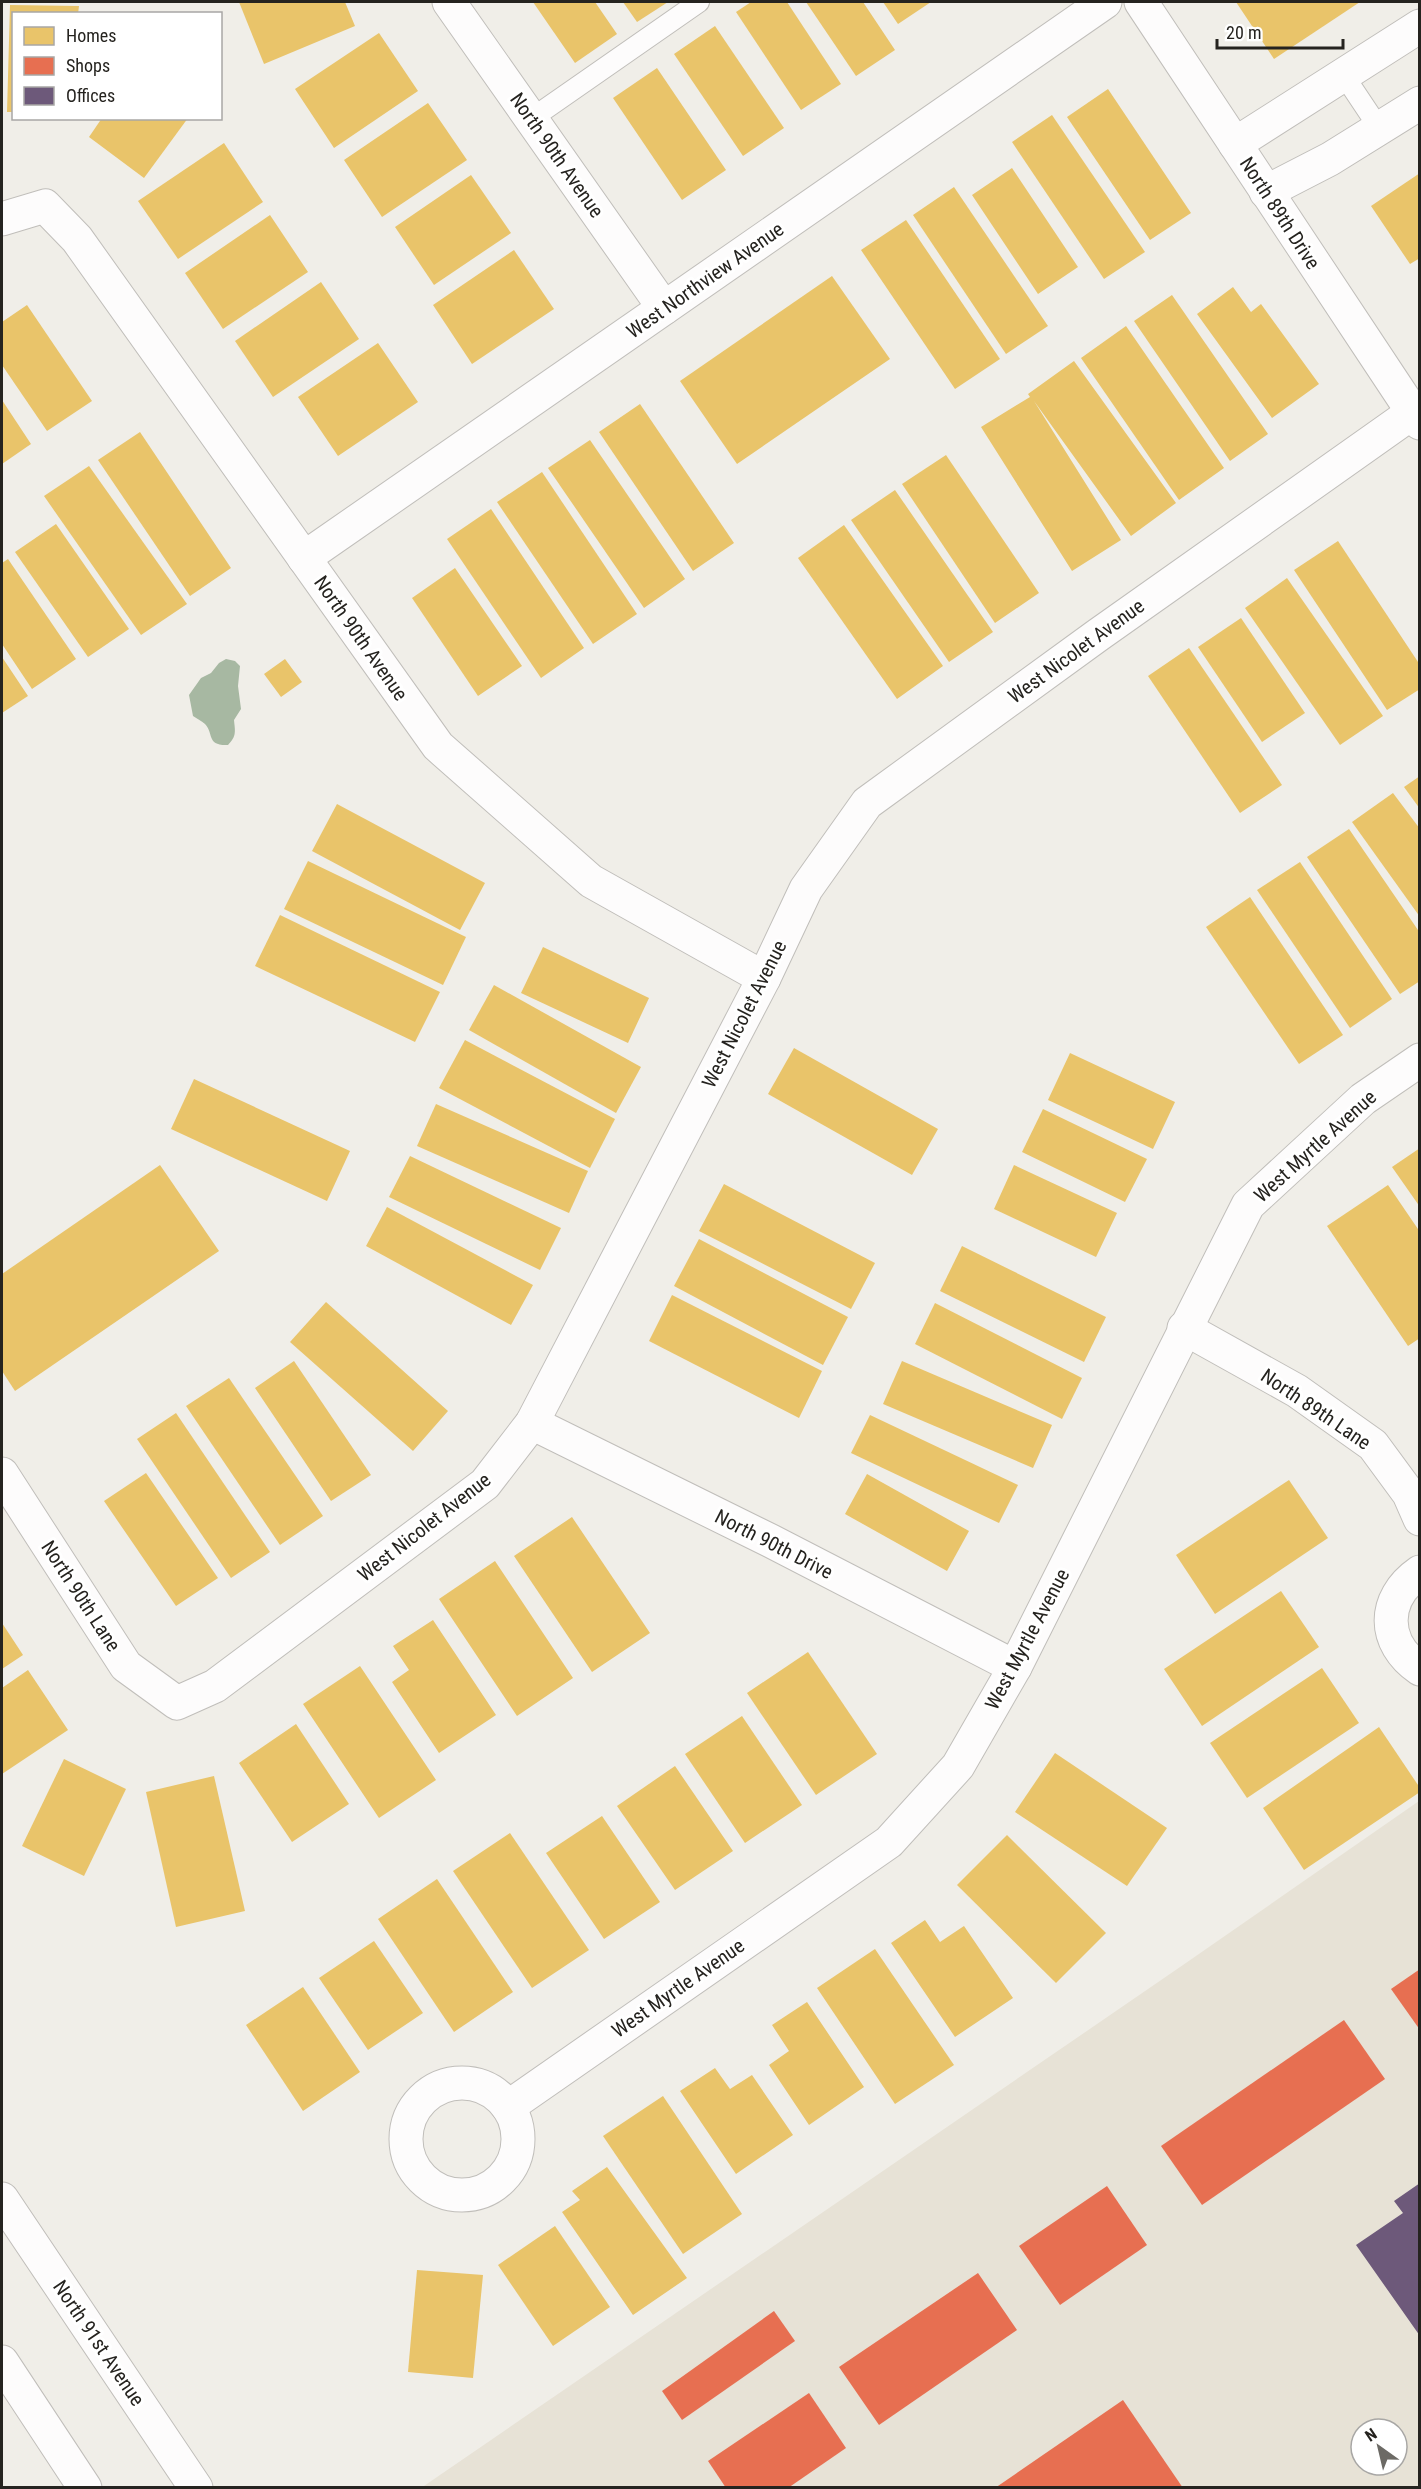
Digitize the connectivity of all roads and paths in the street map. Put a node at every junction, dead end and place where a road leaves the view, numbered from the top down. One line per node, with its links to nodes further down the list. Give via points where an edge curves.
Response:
1 (449, 2): 8 (street, North 90th Avenue)
2 (699, 2): 8 (lane)
3 (1105, 2): 13 (street, West Northview Avenue)
4 (1141, 2): 10 (street, North 89th Drive)
5 (1419, 26): 6 (street)
6 (1343, 74): 9 (lane); 10 (street)
7 (1419, 103): 9 (street)
8 (531, 118): 13 (street, North 90th Avenue)
9 (1379, 128): 11 (street)
10 (1235, 144): 11 (street, North 89th Drive)
11 (1266, 192): 14 (street, North 89th Drive)
12 (2, 219): 15 (street, North 90th Avenue, via 45,206 77,239)
13 (664, 308): 15 (street, West Northview Avenue)
14 (1416, 418): 16 (street, West Nicolet Avenue, via 1098,635 867,803 806,889)
15 (304, 558): 16 (street, North 90th Avenue, via 438,746 591,881)
16 (764, 978): 19 (street, West Nicolet Avenue)
17 (1419, 1060): 18 (street, West Myrtle Avenue, via 1363,1099 1248,1205)
18 (1184, 1328): 21 (street, North 89th Lane, via 1297,1391 1373,1445 1409,1494); 23 (street, West Myrtle Avenue)
19 (532, 1423): 23 (street, North 90th Drive); 25 (street, West Nicolet Avenue, via 485,1484 215,1686)
20 (2, 1474): 25 (street, North 90th Lane, via 126,1666)
21 (1419, 1519)
22 (1419, 1572): 24 (street, via 1402,1588 1391,1612 1396,1646)
23 (1015, 1666): 26 (street, West Myrtle Avenue, via 958,1766 889,1842)
24 (1419, 1670)
25 (177, 1703)
26 (508, 2107)
27 (2, 2199): 30 (street, North 91st Avenue)
28 (2, 2362): 29 (street)
29 (85, 2487)
30 (196, 2487)

